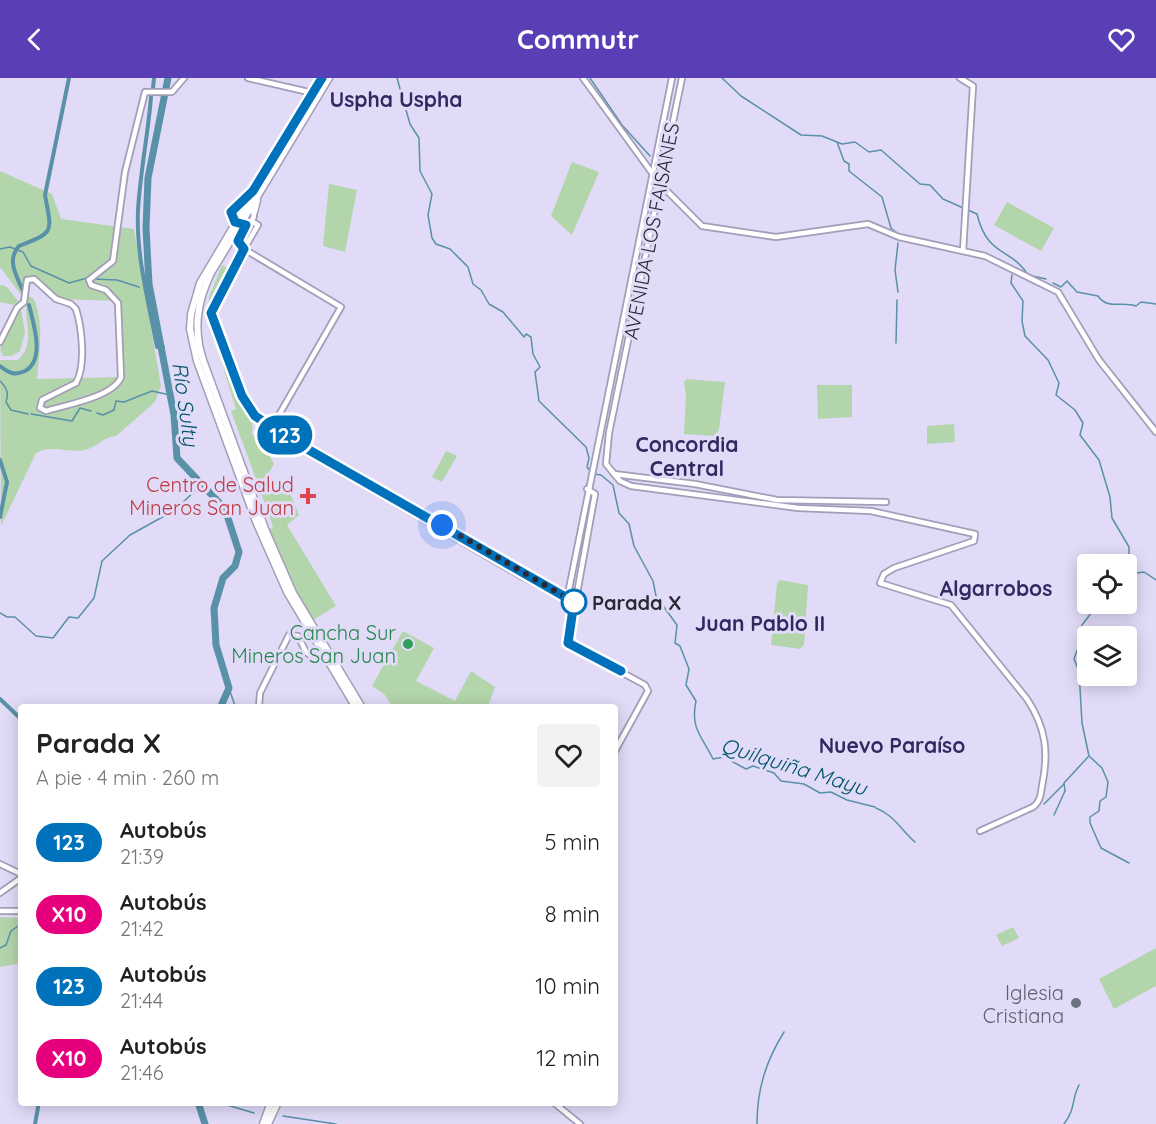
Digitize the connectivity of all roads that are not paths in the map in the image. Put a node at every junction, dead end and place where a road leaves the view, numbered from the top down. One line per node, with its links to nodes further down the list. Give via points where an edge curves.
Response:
1 (183, 78): 18 (street, via 176,90 145,92 125,172 113,261 89,280 118,303 119,383 87,399 46,411 40,408 42,400 76,383 81,354 76,309 56,299 34,279 27,280 24,302)
2 (248, 78): 9 (street)
3 (322, 78): 9 (highway)
4 (329, 78): 12 (highway)
5 (583, 78): 10 (street)
6 (672, 78): 10 (street, AVENIDA LOS FAISANES)
7 (681, 78): 11 (street, AVENIDA LOS FAISANES)
8 (960, 78): 17 (street, via 973,86)
9 (313, 93): 12 (highway)
10 (653, 171): 11 (street); 21 (street, AVENIDA LOS FAISANES)
11 (660, 184): 17 (street, via 696,221 710,228 776,237 868,224 898,237); 20 (street, AVENIDA LOS FAISANES, via 605,459)
12 (255, 192): 13 (highway); 13 (highway)
13 (247, 206): 14 (highway); 14 (street); 14 (street, via 233,208)
14 (241, 222): 15 (highway); 15 (highway); 16 (street, via 238,241); 16 (street, via 258,225)
15 (233, 231): 25 (highway, via 209,267 195,298 190,329 192,345 264,539 295,608); 28 (highway, via 200,298 199,348 265,529 293,593)
16 (244, 249): 23 (street, via 341,307 272,427)
17 (963, 251): 19 (street, via 985,256 1058,292 1098,360)
18 (0, 342)
19 (1156, 432)
20 (613, 474): 22 (street, via 777,500); 30 (street, via 631,486 798,508 871,511 975,534 974,541 894,568 884,574 880,583 951,605 1036,715 1048,759 1039,801)
21 (587, 489): 23 (street, AVENIDA LOS FAISANES); 24 (street, via 595,494)
22 (886, 502)
23 (567, 599): 24 (street)
24 (574, 602): 29 (street, via 568,643 647,687)
25 (323, 655): 26 (street, via 314,658 298,636 289,635 260,693); 27 (highway)
26 (259, 704)
27 (354, 704)
28 (360, 704)
29 (618, 746)
30 (980, 831)
31 (0, 864): 32 (street)
32 (18, 874)
33 (18, 878): 34 (street)
34 (0, 893)
35 (0, 911): 36 (street)
36 (18, 911)
37 (270, 1106): 40 (highway)
38 (276, 1106): 41 (highway)
39 (558, 1106): 42 (street)
40 (263, 1124)
41 (268, 1124)
42 (580, 1124)

